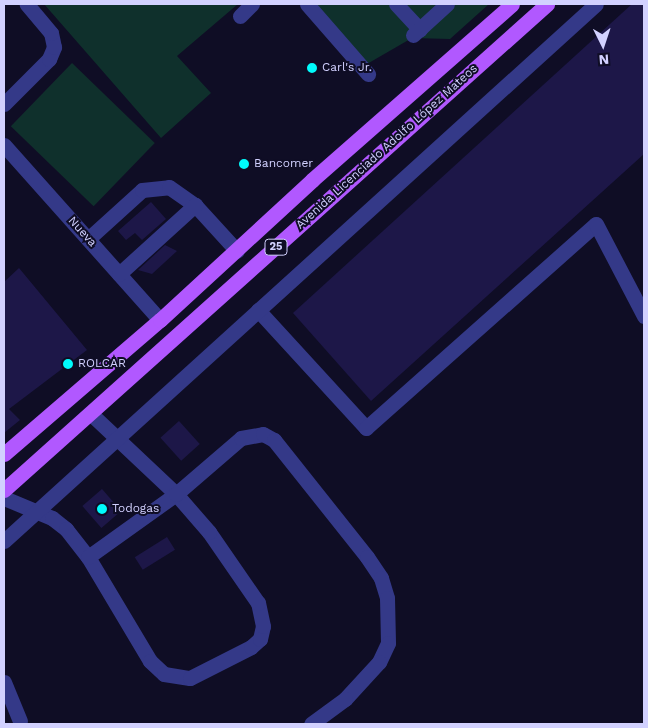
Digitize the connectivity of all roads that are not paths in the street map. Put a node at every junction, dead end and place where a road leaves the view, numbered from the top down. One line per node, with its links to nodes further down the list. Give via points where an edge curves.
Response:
1 (26, 4): 11 (street, via 51,33 54,47 49,59)
2 (252, 4): 9 (street)
3 (307, 4): 10 (street)
4 (396, 4): 5 (street, via 417,33)
5 (447, 4)
6 (512, 4): 15 (main road, Avenida Licenciado Adolfo López Mateos / 25, via 312,180)
7 (547, 4): 20 (main road, Avenida Licenciado Adolfo López Mateos / 25)
8 (596, 4): 17 (street)
9 (240, 16)
10 (368, 74)
11 (4, 104)
12 (4, 145): 14 (street, Nueva)
13 (195, 205): 14 (street, via 169,186 142,190); 15 (street); 16 (street)
14 (88, 239): 16 (street, Nueva)
15 (237, 251): 19 (main road, Avenida Licenciado Adolfo López Mateos / 25)
16 (119, 274): 19 (street, Nueva)
17 (258, 310): 18 (street, via 366,428 596,224); 21 (street)
18 (644, 316)
19 (160, 320): 22 (main road, Avenida Licenciado Adolfo López Mateos / 25)
20 (91, 414): 21 (street); 23 (main road, Avenida Licenciado Adolfo López Mateos / 25)
21 (114, 439): 24 (street); 26 (street)
22 (4, 454)
23 (4, 490)
24 (176, 494): 28 (street); 28 (street, via 210,532 258,603 263,626 260,639 251,647 190,678 164,674 150,661); 31 (street, via 242,438 263,434 284,449 381,578 390,621 388,642 380,662 345,699)
25 (4, 498): 26 (street)
26 (35, 513): 27 (street); 28 (street, via 59,522)
27 (4, 541)
28 (88, 558)
29 (4, 682): 30 (street)
30 (20, 721)
31 (311, 724)

